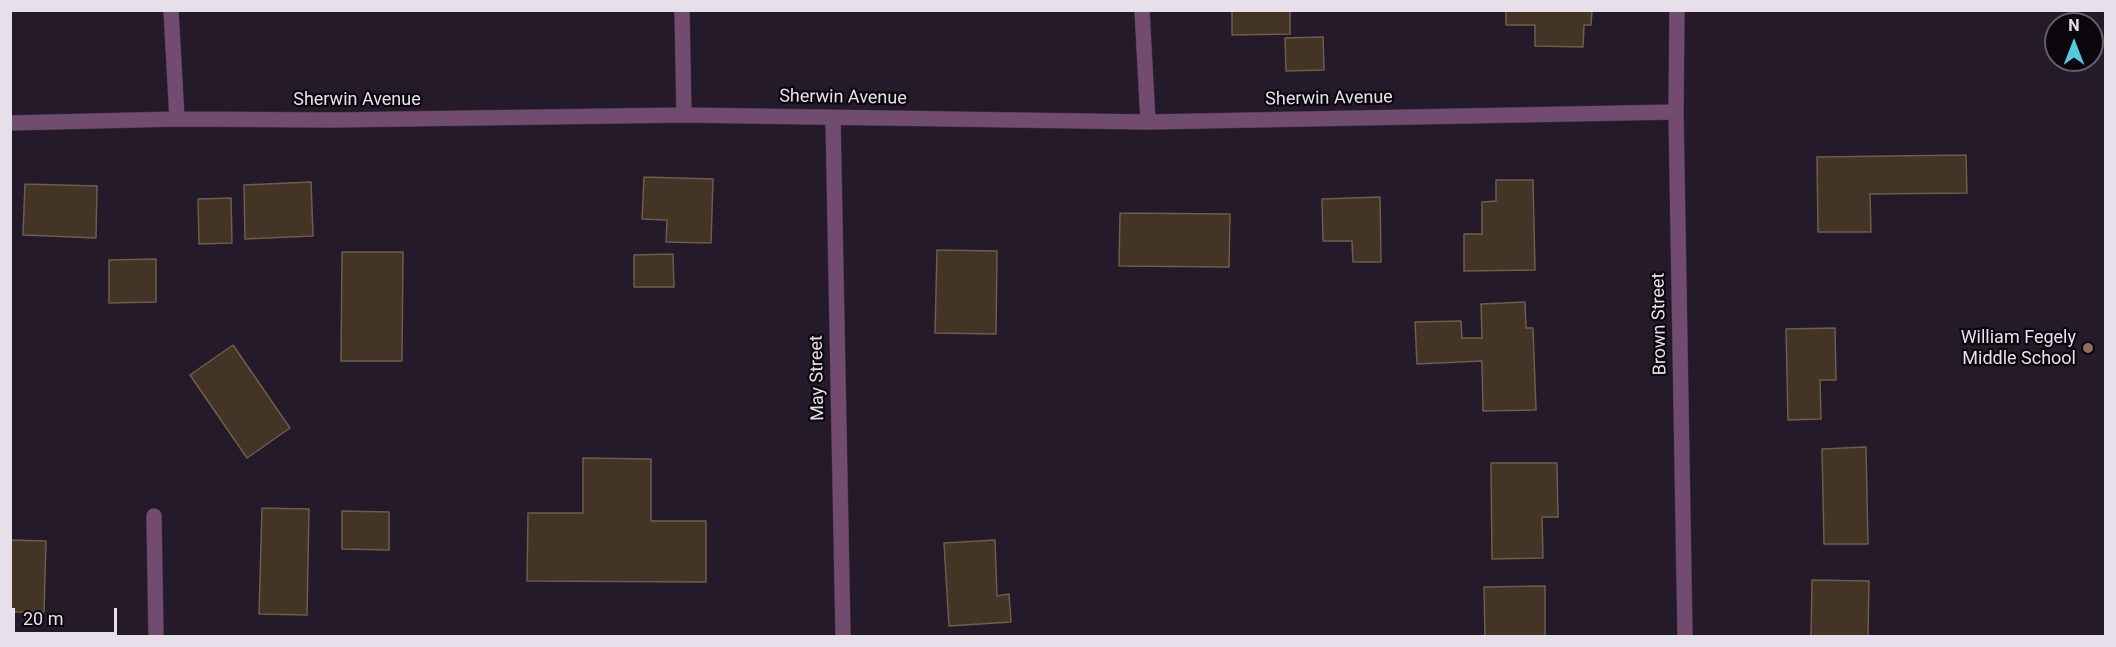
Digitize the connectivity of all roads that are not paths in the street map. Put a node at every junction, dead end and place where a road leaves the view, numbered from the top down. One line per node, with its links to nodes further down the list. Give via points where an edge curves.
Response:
1 (171, 10): 8 (street)
2 (682, 10): 6 (street)
3 (1142, 10): 9 (street)
4 (1677, 10): 5 (street, Brown Street)
5 (1676, 112): 9 (street, Sherwin Avenue); 14 (street, Brown Street)
6 (684, 115): 7 (street, Sherwin Avenue); 8 (street, Sherwin Avenue)
7 (833, 118): 9 (street, Sherwin Avenue); 13 (street, May Street)
8 (177, 119): 10 (street, Sherwin Avenue)
9 (1148, 122)
10 (10, 123)
11 (154, 516): 12 (street)
12 (156, 636)
13 (843, 636)
14 (1685, 636)

